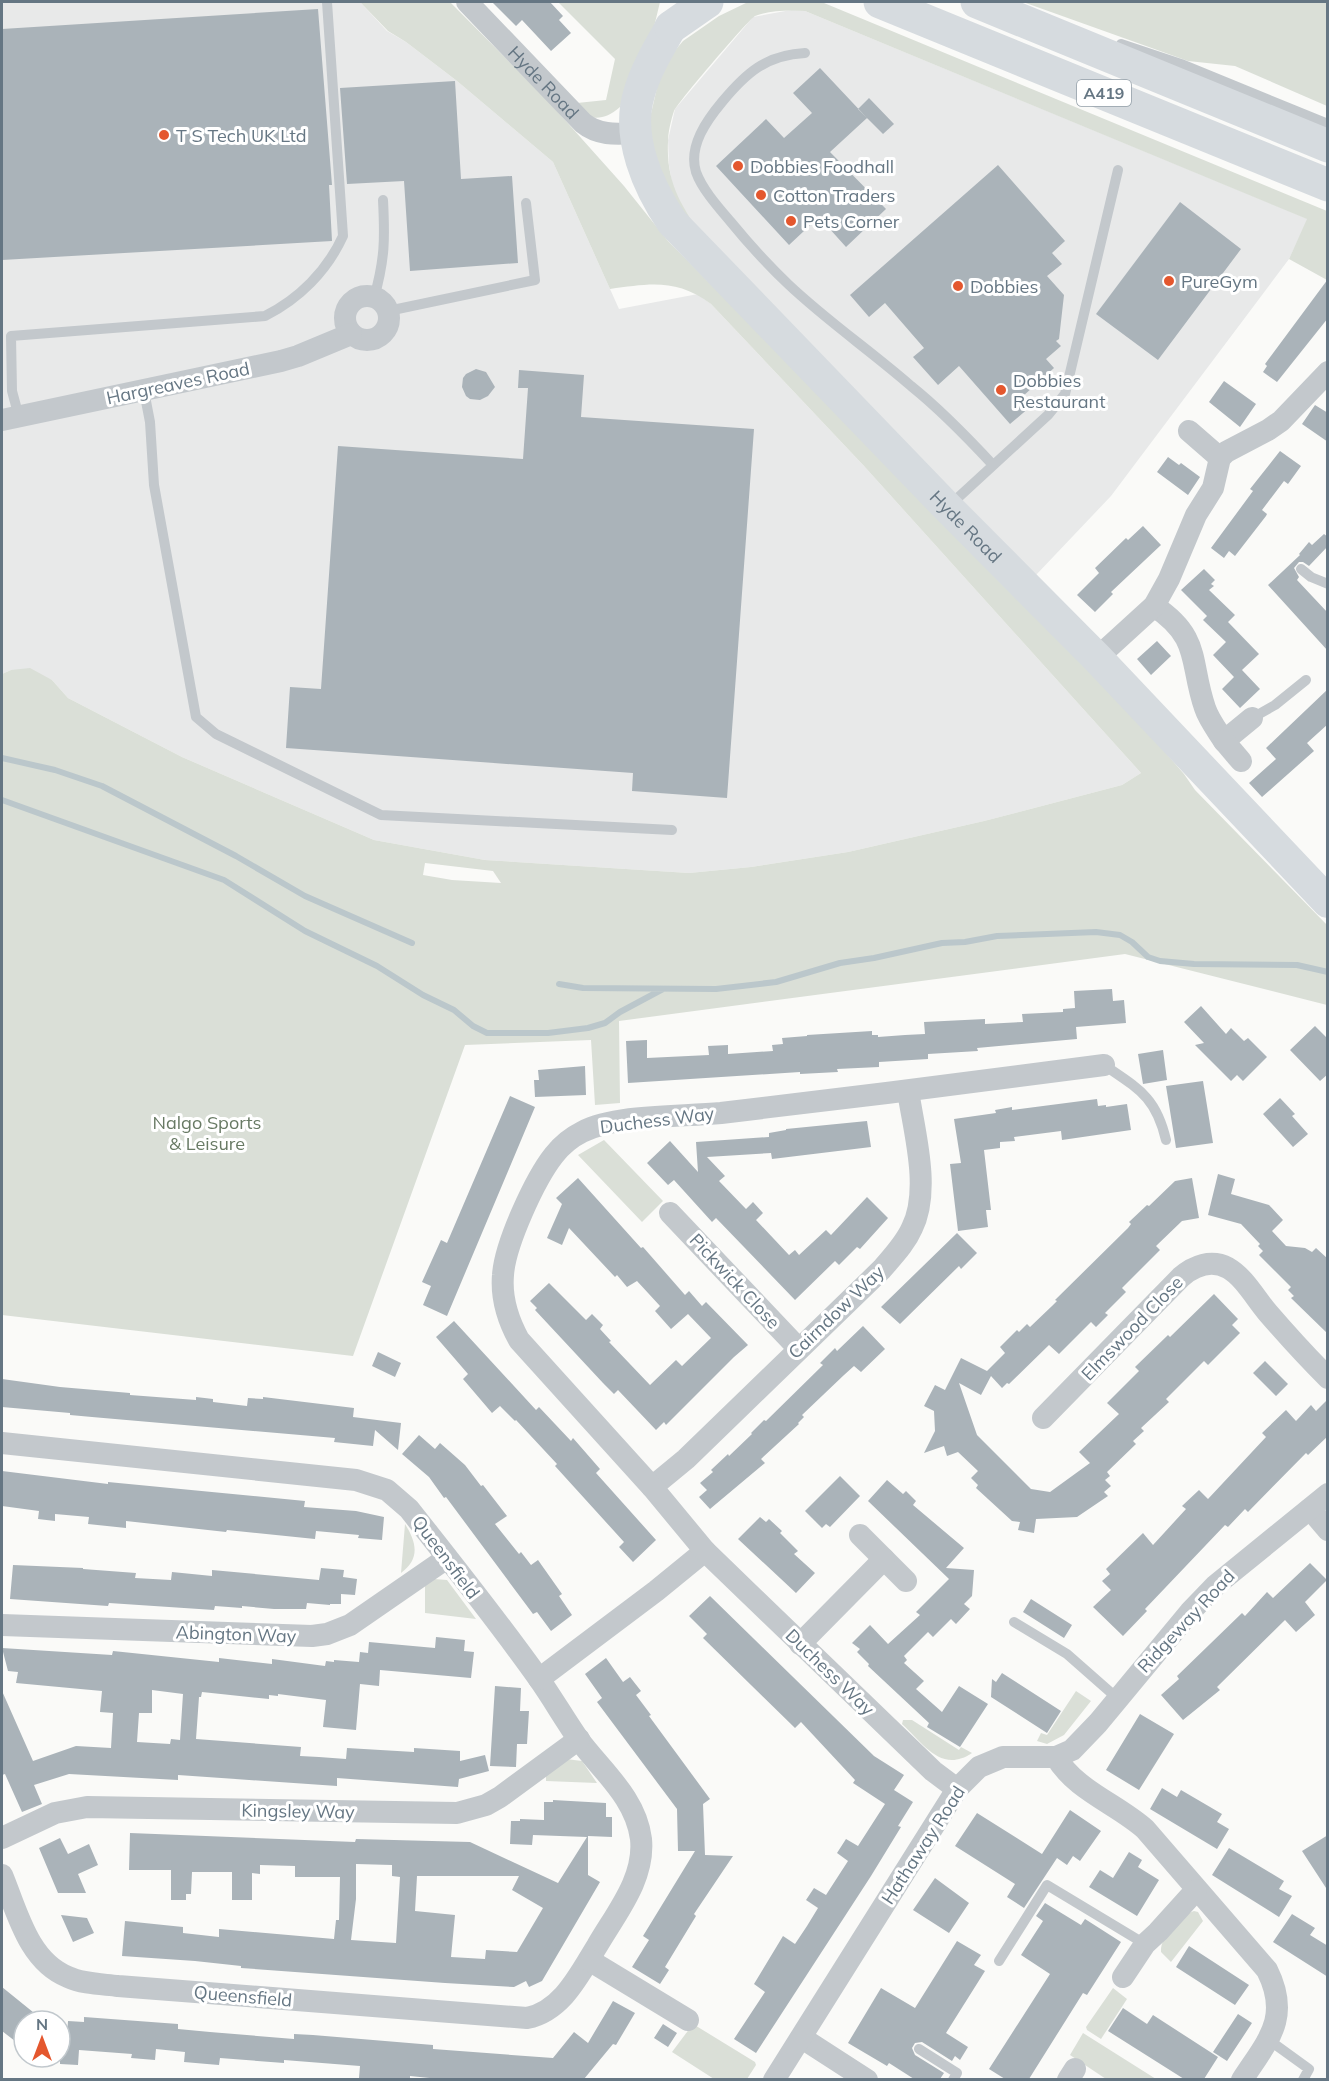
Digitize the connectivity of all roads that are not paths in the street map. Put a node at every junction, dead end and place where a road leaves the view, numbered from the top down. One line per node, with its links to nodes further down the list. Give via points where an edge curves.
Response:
1 (327, 2): 22 (lane, via 343,236 334,256 285,306 265,316 11,336)
2 (466, 2): 12 (street, Hyde Road, via 591,130)
3 (707, 2): 6 (highway)
4 (880, 2): 15 (highway, A419)
5 (977, 2): 7 (highway, A419)
6 (670, 14): 12 (main road, Hyde Road, via 641,87 636,109)
7 (1030, 23): 8 (lane); 13 (highway, A419)
8 (1095, 37)
9 (1113, 42): 11 (lane, via 1181,64)
10 (805, 53): 25 (lane, via 770,59 753,70 725,99 699,136 697,173 721,210 788,284 929,400)
11 (1328, 124)
12 (637, 133): 26 (main road, Hyde Road, via 648,177 677,229)
13 (1328, 146)
14 (1118, 170): 25 (lane, via 1065,394 1048,415)
15 (1328, 185)
16 (383, 200): 18 (lane)
17 (526, 203): 18 (lane, via 536,280)
18 (381, 304): 19 (street, via 360,298 348,307 345,321); 19 (street, Hargreaves Road, via 389,317 387,329 377,338 363,340)
19 (351, 334): 21 (street, Hargreaves Road, via 291,359)
20 (1327, 374): 24 (street, via 1281,421)
21 (144, 391): 22 (street, Hargreaves Road); 35 (lane, via 154,484 196,717 216,734 381,815)
22 (10, 418)
23 (1189, 431): 24 (street)
24 (1220, 458): 29 (street, via 1214,488 1196,515)
25 (993, 465): 26 (lane)
26 (947, 507): 30 (main road, Hyde Road)
27 (1301, 569): 28 (lane)
28 (1328, 584)
29 (1154, 606): 30 (street); 33 (street, via 1175,621 1185,635 1205,709)
30 (1096, 658): 36 (main road, Hyde Road)
31 (1306, 680): 32 (lane)
32 (1252, 718): 33 (street)
33 (1224, 741): 34 (street)
34 (1241, 762)
35 (672, 830)
36 (1328, 902)
37 (1104, 1065): 38 (street, Duchess Way); 39 (lane, via 1148,1097 1160,1116)
38 (908, 1091): 41 (street, Cairndow Way, via 920,1177 920,1205 914,1226 882,1269); 45 (street, Duchess Way, via 604,1123 565,1143 543,1170 507,1254 502,1285 507,1315 519,1340)
39 (1166, 1140)
40 (670, 1213): 41 (street, Pickwick Close)
41 (799, 1349): 45 (street, Cairndow Way)
42 (1328, 1378): 43 (street, Elmswood Close, via 1236,1275 1221,1266 1203,1265 1180,1277)
43 (1043, 1418)
44 (2, 1443): 50 (street, Queensfield, via 375,1484 398,1497)
45 (652, 1487): 49 (street, Duchess Way)
46 (1319, 1502): 47 (street); 57 (street, Ridgeway Road, via 1215,1586)
47 (1328, 1530)
48 (860, 1535): 51 (street)
49 (705, 1551): 55 (street, Duchess Way); 56 (street)
50 (447, 1558): 54 (street, Abington Way, via 350,1626 327,1634); 56 (street, Queensfield)
51 (884, 1559): 52 (street); 55 (street)
52 (906, 1581)
53 (1014, 1622): 57 (lane, via 1067,1654)
54 (2, 1625)
55 (800, 1644): 60 (street, Duchess Way, via 933,1771)
56 (539, 1679): 58 (street, Queensfield)
57 (1117, 1698): 59 (street, Ridgeway Road, via 1076,1746)
58 (579, 1739): 61 (street, Kingsley Way, via 500,1797 457,1813 87,1807 55,1813); 65 (street, Queensfield, via 629,1802 641,1839 640,1864 633,1884)
59 (1056, 1757): 60 (street, Hathaway Road, via 1003,1756 978,1767); 63 (street, via 1065,1771 1144,1829)
60 (957, 1789): 69 (street, Hathaway Road)
61 (2, 1838)
62 (2, 1875): 65 (street, Queensfield, via 35,1951 53,1969 82,1982 527,2018 540,2016 561,2001)
63 (1196, 1890): 64 (street); 70 (street, via 1261,1961 1272,1979 1278,2014)
64 (1145, 1944): 66 (lane, via 1047,1885); 67 (street)
65 (588, 1960): 68 (street)
66 (999, 1961)
67 (1123, 1977)
68 (688, 2020)
69 (802, 2038): 72 (street, Hathaway Road); 73 (street)
70 (1269, 2040): 75 (street); 76 (lane, via 1309,2069)
71 (919, 2049): 74 (lane, via 957,2073)
72 (774, 2079)
73 (867, 2079)
74 (953, 2079)
75 (1242, 2079)
76 (1303, 2079)

